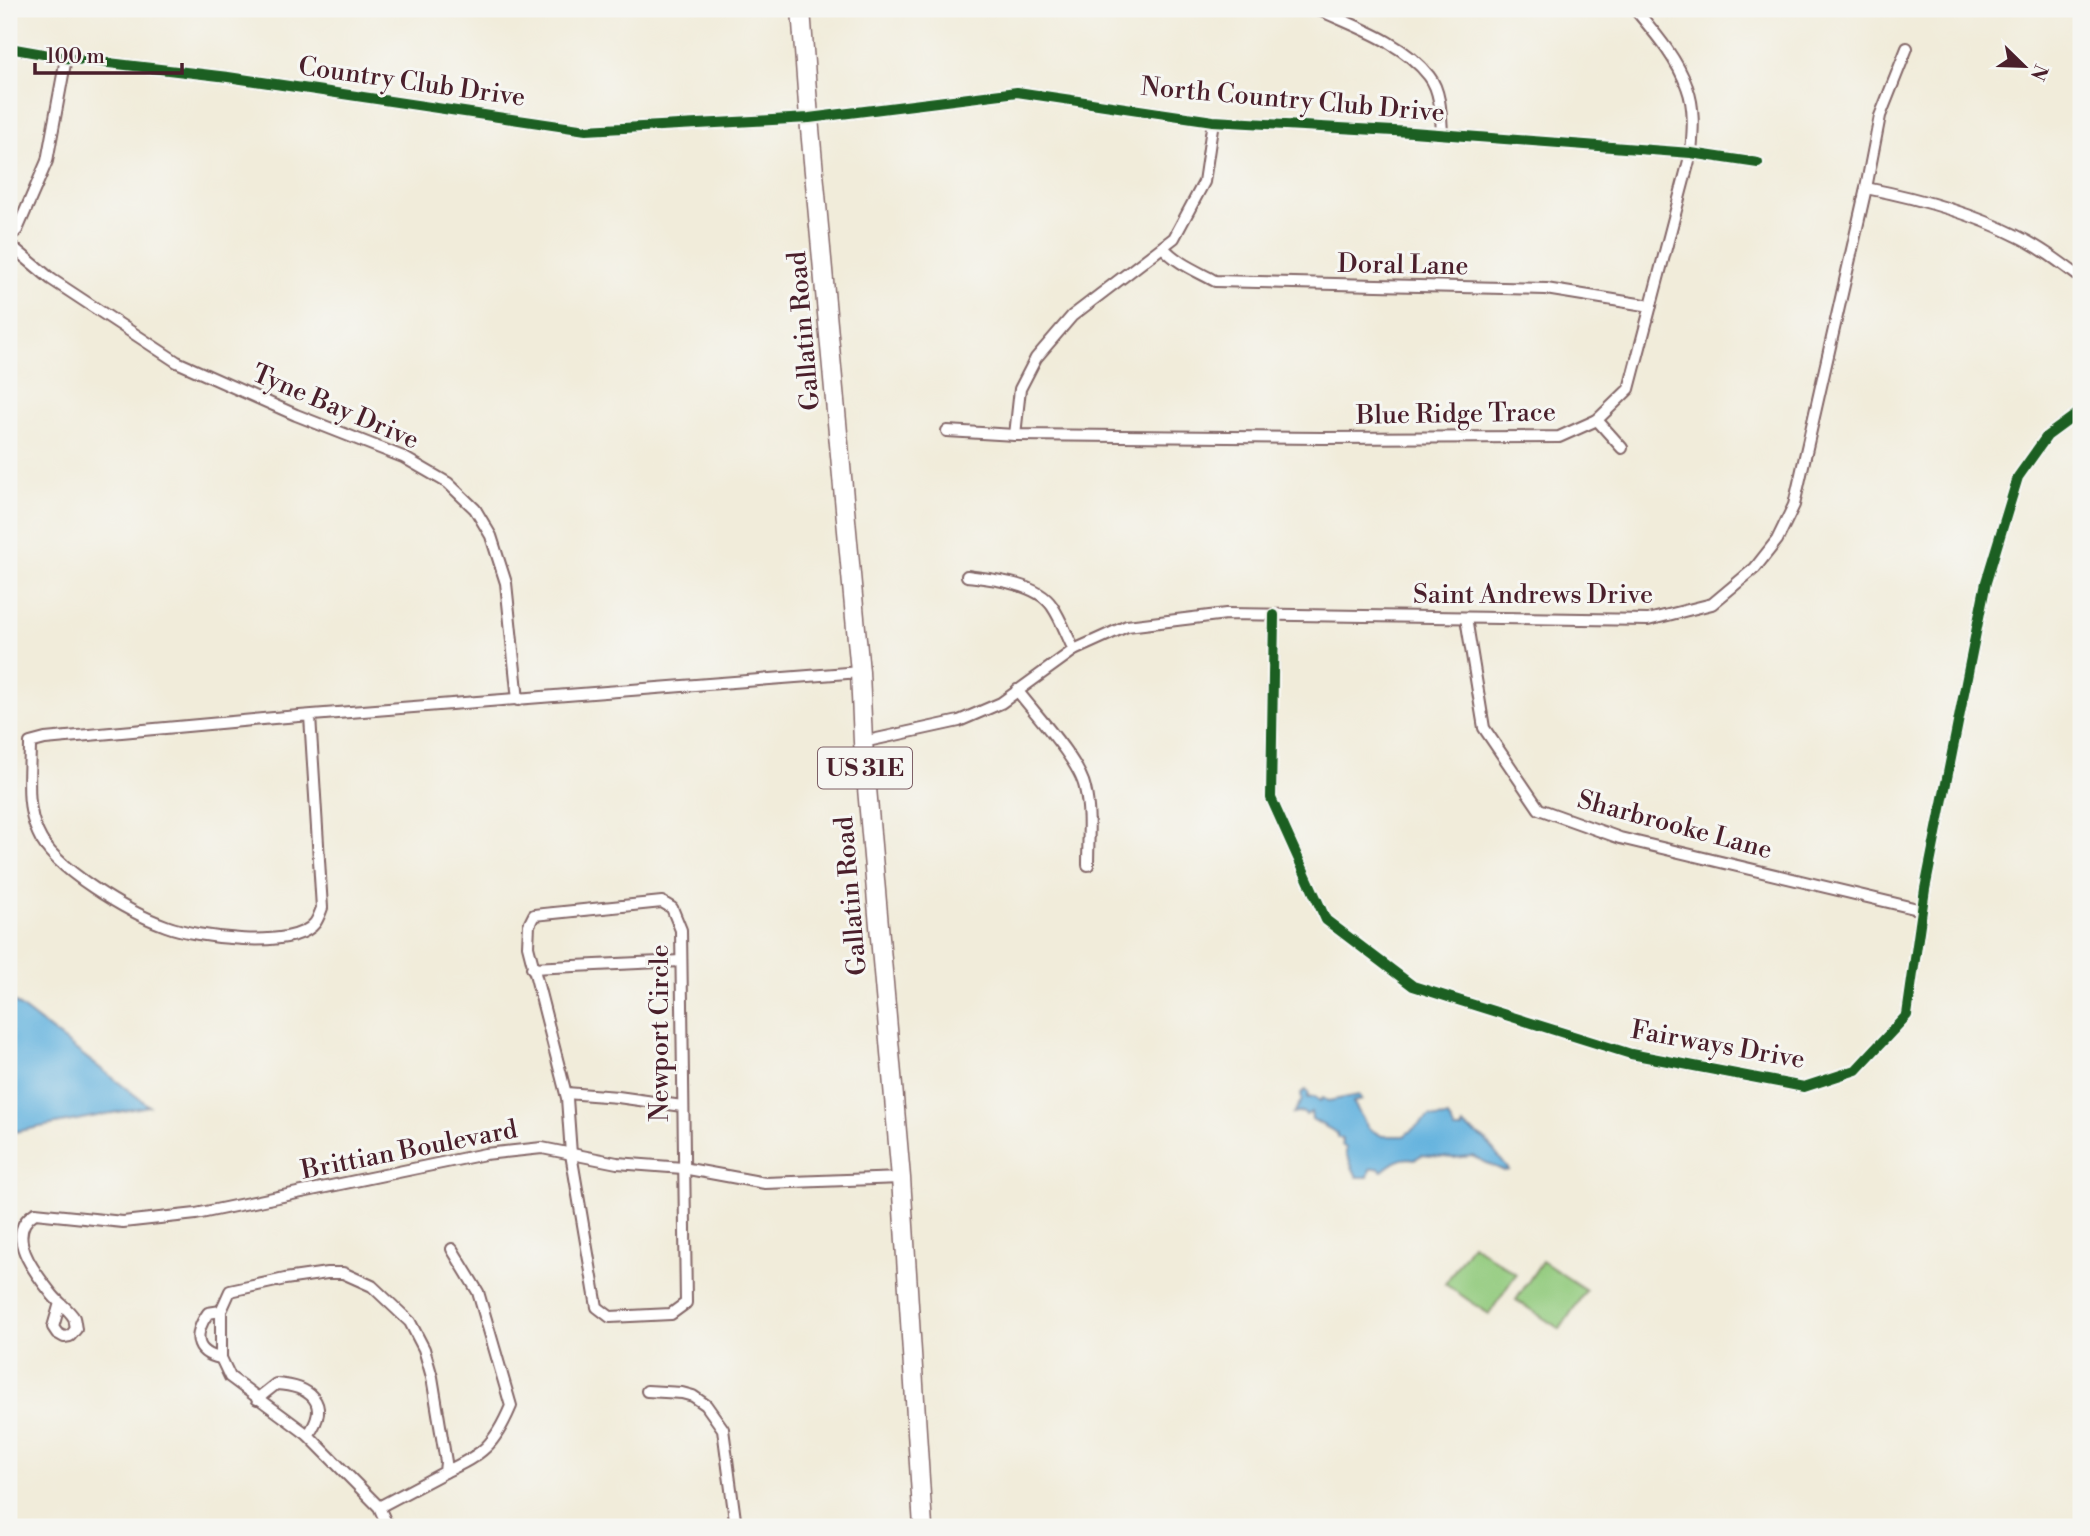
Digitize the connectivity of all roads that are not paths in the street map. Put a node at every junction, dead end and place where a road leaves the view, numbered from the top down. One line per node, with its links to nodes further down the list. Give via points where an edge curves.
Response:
1 (801, 9): 7 (main road, Gallatin Road / US 31E)
2 (1317, 9): 9 (street, via 1377,37 1431,78)
3 (1635, 9): 10 (street, Blue Ridge Trace, via 1687,87 1693,121)
4 (9, 48): 6 (street, Country Club Drive)
5 (1907, 48): 12 (street, Saint Andrews Drive, via 1880,116)
6 (66, 58): 7 (street, Country Club Drive, via 586,130); 13 (street, via 47,161 17,230)
7 (809, 118): 8 (street, North Country Club Drive, via 1017,92); 27 (main road, Gallatin Road / US 31E)
8 (1213, 121): 9 (street, North Country Club Drive); 15 (street, via 1204,182 1174,237)
9 (1442, 134): 10 (street, North Country Club Drive)
10 (1691, 153): 11 (street, North Country Club Drive); 17 (street, Blue Ridge Trace)
11 (1758, 163)
12 (1866, 188): 16 (street, via 1966,214 2017,236); 25 (street, Saint Andrews Drive, via 1794,505 1777,540 1755,568 1712,604 1648,620)
13 (9, 237)
14 (9, 244): 29 (street, Tyne Bay Drive, via 51,279 177,362 403,457 448,483 475,509 491,536 506,583)
15 (1163, 247): 17 (street, Doral Lane, via 1215,281 1546,289); 21 (street, via 1072,316 1036,358 1020,389)
16 (2081, 278)
17 (1651, 306): 19 (street, Blue Ridge Trace, via 1629,389)
18 (2081, 411): 33 (street, Fairways Drive, via 2047,436 2018,477 1986,582)
19 (1597, 420): 21 (street, Blue Ridge Trace, via 1559,437); 22 (street)
20 (947, 432): 21 (street, Blue Ridge Trace)
21 (1015, 435)
22 (1622, 448)
23 (967, 576): 26 (street, via 1030,589 1051,603)
24 (1274, 615): 25 (street, Saint Andrews Drive); 26 (street, Saint Andrews Drive, via 1226,614 1127,626); 33 (street, Fairways Drive, via 1271,798 1326,920 1413,986 1631,1054 1804,1087 1856,1070 1907,1015)
25 (1466, 618): 33 (street, Sharbrooke Lane, via 1484,728 1539,809 1620,838)
26 (1074, 650): 28 (street, Saint Andrews Drive)
27 (860, 671): 29 (street); 31 (main road, Gallatin Road / US 31E)
28 (1017, 690): 31 (street, Saint Andrews Drive, via 1001,703 959,721); 32 (street, via 1085,785)
29 (518, 700): 30 (street)
30 (310, 716): 30 (street, via 322,908 315,924 296,934 229,939 166,926 86,883 62,864 38,834 29,798 30,743)
31 (863, 742): 40 (main road, Gallatin Road / US 31E)
32 (1088, 865)
33 (1922, 910)
34 (681, 961): 35 (street); 35 (street, Newport Circle, via 681,930 671,908 662,902 534,915 527,936); 37 (street, Newport Circle)
35 (532, 968): 36 (street, Newport Circle)
36 (566, 1093): 37 (street); 38 (street, Newport Circle)
37 (682, 1106): 39 (street, Newport Circle)
38 (571, 1154): 39 (street, Brittian Boulevard); 39 (street, Newport Circle, via 597,1307 610,1317 671,1314 686,1303); 42 (street, Brittian Boulevard, via 542,1148 485,1154 196,1214 123,1222 34,1213 21,1232 22,1248)
39 (683, 1168): 40 (street, Brittian Boulevard, via 765,1183)
40 (901, 1178): 52 (main road, Gallatin Road / US 31E)
41 (452, 1249): 48 (street, via 478,1292 511,1406 495,1437 476,1457)
42 (60, 1303)
43 (221, 1311): 44 (street); 44 (street, via 208,1313 199,1325 198,1340 208,1356); 48 (street, via 230,1291 285,1279 343,1273 372,1286 410,1322 424,1349 446,1462)
44 (221, 1358): 46 (street, via 230,1377)
45 (647, 1391): 51 (street, via 693,1396 706,1405 723,1429)
46 (257, 1399): 47 (street); 47 (street, via 276,1384 310,1393 318,1413)
47 (308, 1434): 49 (street)
48 (444, 1472): 49 (street)
49 (379, 1507): 50 (street)
50 (388, 1527)
51 (736, 1527)
52 (919, 1527)

